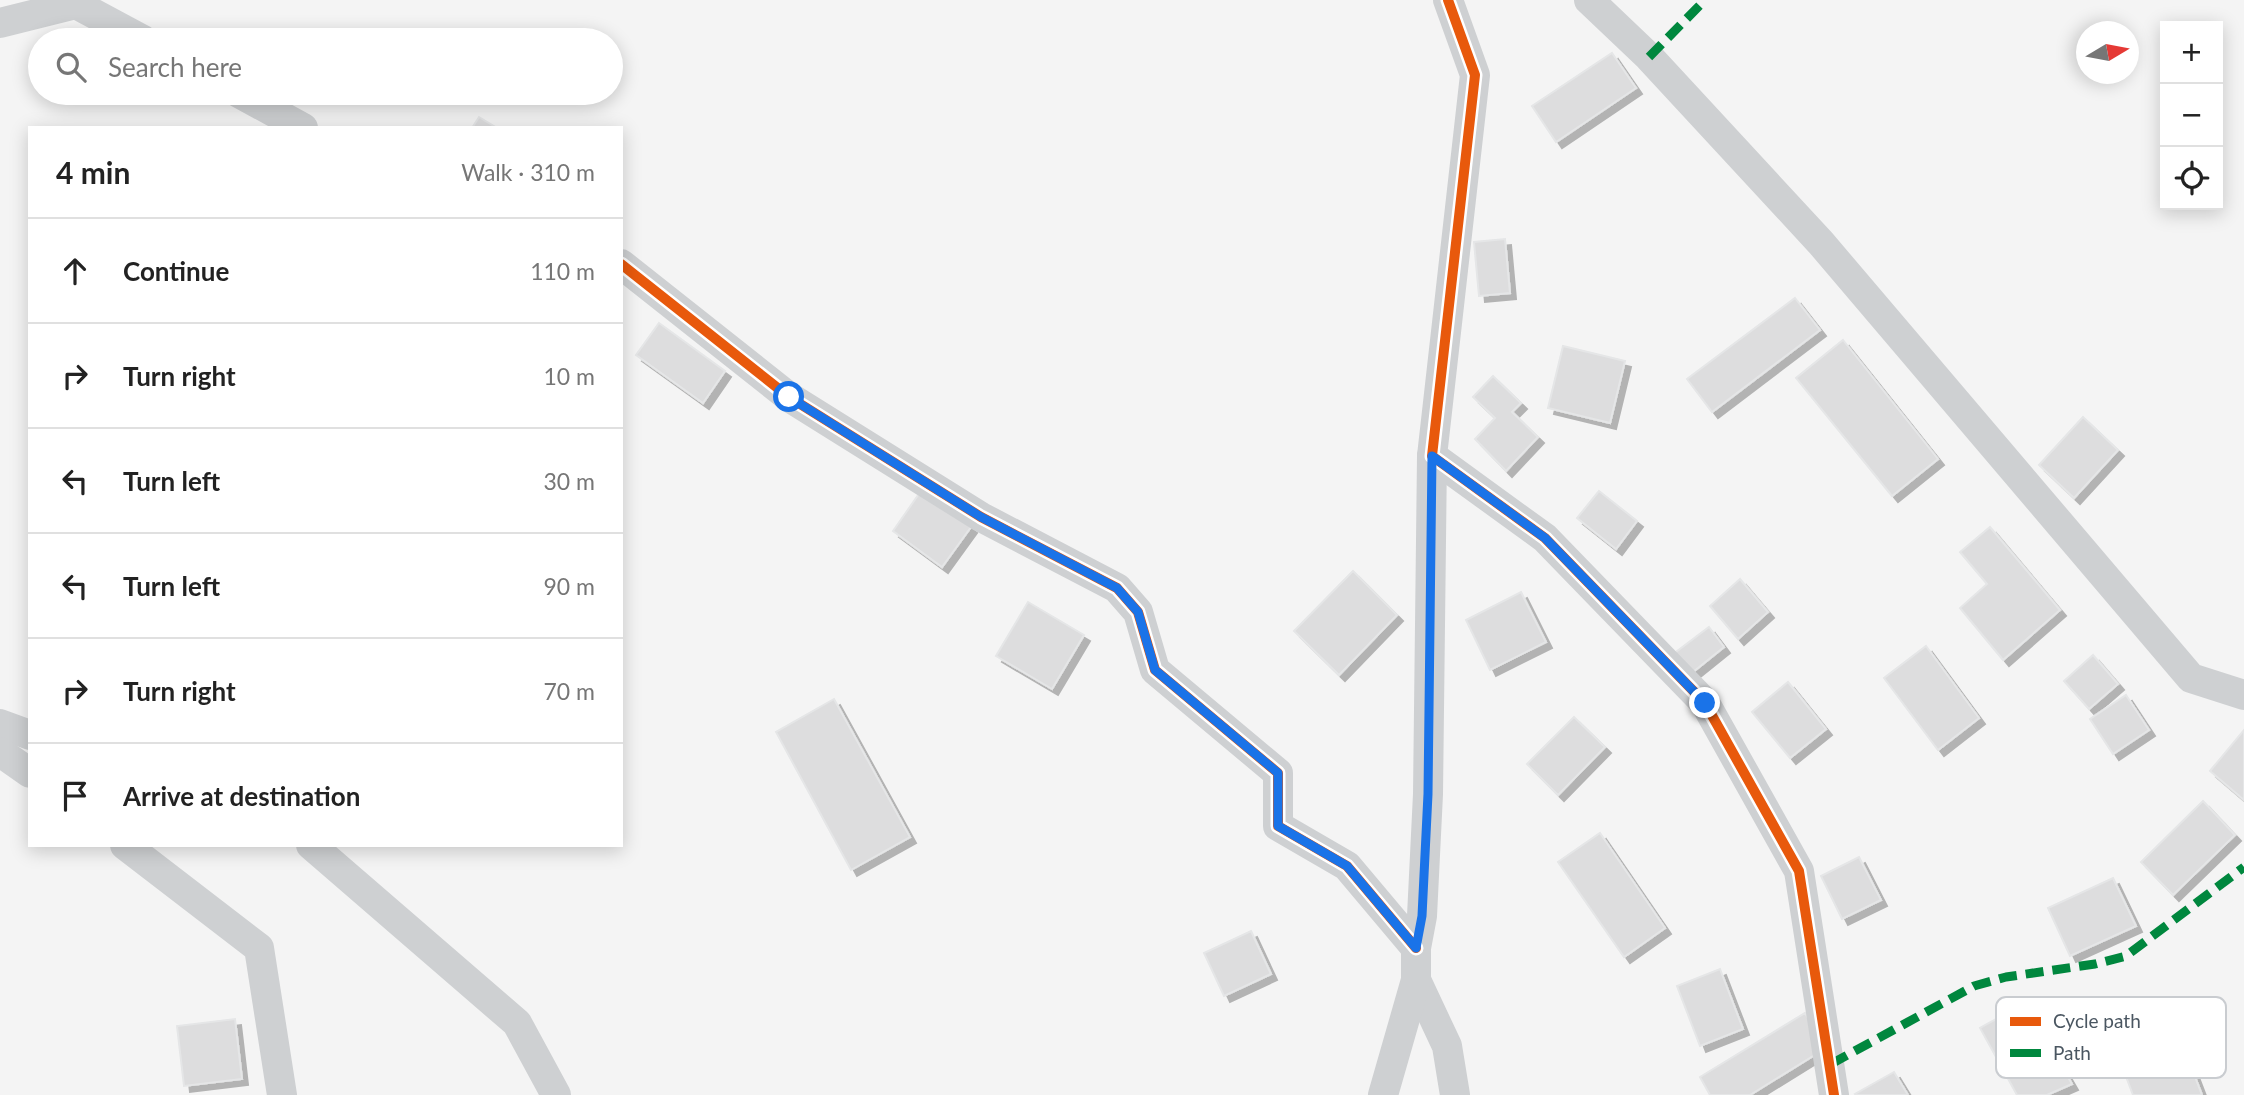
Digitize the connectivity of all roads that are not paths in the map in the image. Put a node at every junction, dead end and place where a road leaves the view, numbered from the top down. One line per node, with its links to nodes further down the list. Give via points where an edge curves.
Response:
1 (1448, 0): 8 (street, via 1475,75)
2 (1589, 0): 9 (street, via 1649,57 1821,243 2191,678)
3 (0, 23): 4 (street, via 76,4)
4 (121, 28)
5 (261, 105): 6 (street)
6 (299, 126)
7 (623, 266): 16 (street, via 789,397 981,517 1117,588 1138,612 1155,670 1278,773 1278,826 1347,866)
8 (1432, 456): 16 (street, via 1428,794); 22 (street, via 1545,538 1705,703 1799,871)
9 (2244, 695)
10 (0, 724): 11 (street)
11 (28, 734)
12 (0, 752): 13 (street)
13 (28, 772)
14 (128, 847): 18 (street, via 259,948)
15 (314, 847): 19 (street, via 517,1023)
16 (1416, 948): 17 (street)
17 (1416, 980): 20 (street); 21 (street, via 1447,1046)
18 (282, 1095)
19 (556, 1095)
20 (1383, 1095)
21 (1455, 1095)
22 (1835, 1095)

